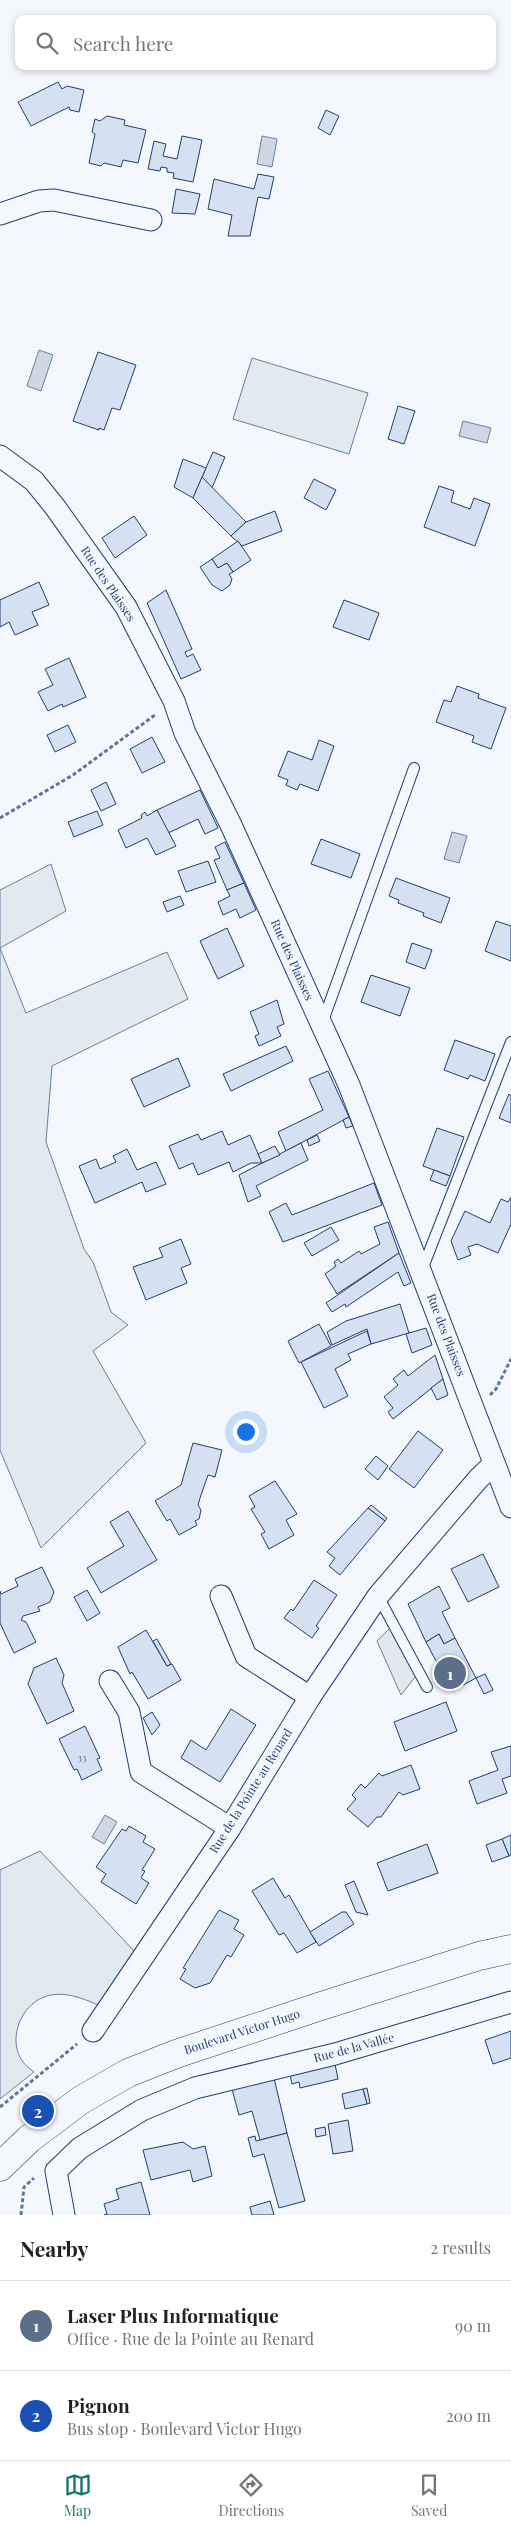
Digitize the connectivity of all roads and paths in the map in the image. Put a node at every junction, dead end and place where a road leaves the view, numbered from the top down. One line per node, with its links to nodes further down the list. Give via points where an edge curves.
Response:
1 (0, 214): 2 (street, via 39,201 54,200)
2 (151, 220)
3 (0, 456): 4 (street, Rue des Plaisses, via 34,481 61,515 126,607)
4 (174, 701): 6 (path, via 73,775); 7 (street, Rue des Plaisses, via 185,733 231,825)
5 (414, 768): 7 (lane)
6 (0, 818)
7 (321, 1025): 9 (street, Rue des Plaisses, via 348,1085)
8 (511, 1042): 9 (lane)
9 (421, 1272): 11 (street, Rue des Plaisses)
10 (511, 1358): 11 (path, via 496,1389)
11 (474, 1408): 12 (street, Rue des Plaisses)
12 (494, 1464): 13 (street, Rue des Plaisses); 15 (street, Rue de la Pointe au Renard)
13 (511, 1507)
14 (221, 1596): 18 (street, via 246,1656)
15 (378, 1596): 17 (lane); 18 (street, Rue de la Pointe au Renard)
16 (110, 1681): 19 (street, via 129,1712 141,1772)
17 (427, 1687)
18 (310, 1696): 19 (street, Rue de la Pointe au Renard)
19 (230, 1828): 22 (street, Rue de la Pointe au Renard)
20 (511, 1949): 24 (main road, Boulevard Victor Hugo, via 479,1956 306,2011 176,2054 128,2074 81,2100 29,2139)
21 (511, 2002): 25 (street, Rue de la Vallée, via 335,2054 195,2088 142,2110 80,2148)
22 (93, 2031): 23 (path)
23 (0, 2107)
24 (0, 2167)
25 (56, 2171): 26 (path, via 39,2173 24,2187); 27 (street)
26 (21, 2215)
27 (64, 2215)

